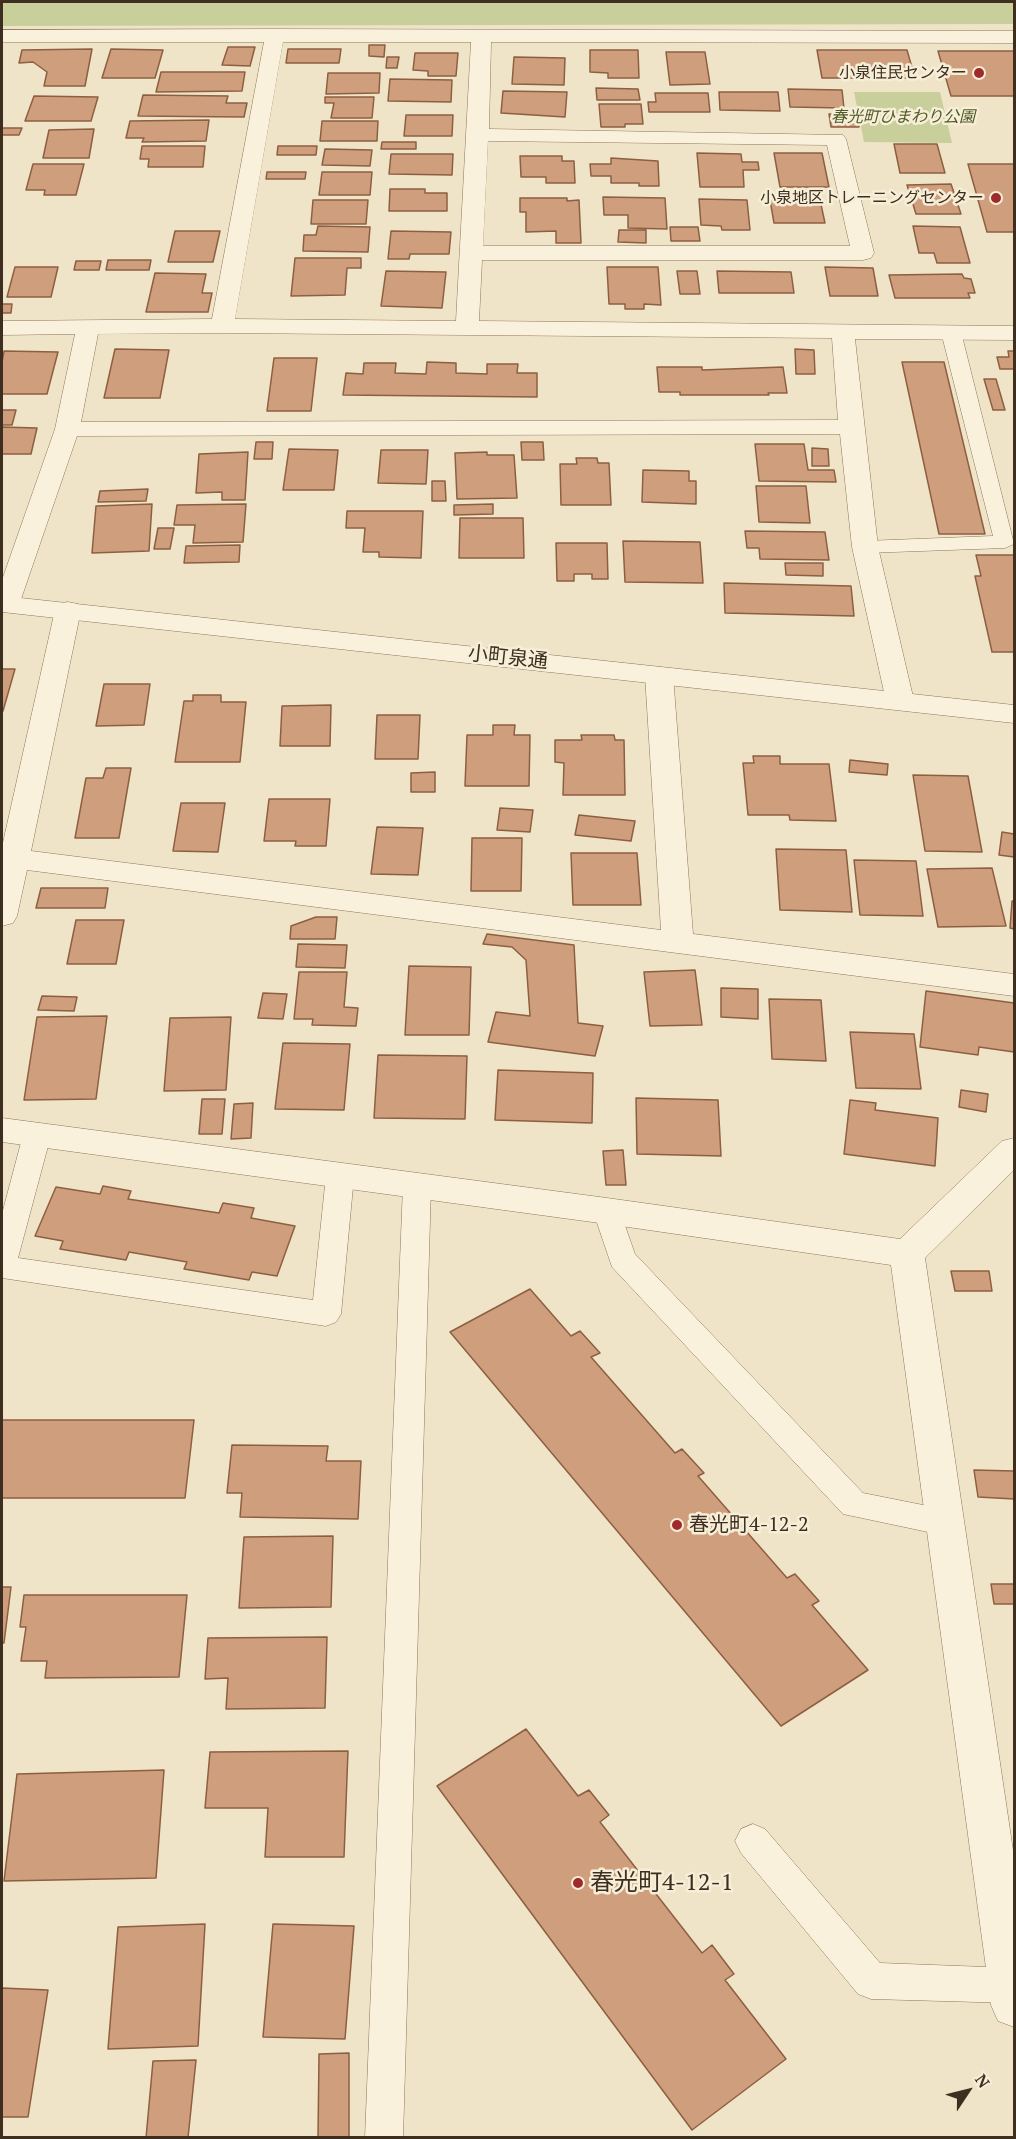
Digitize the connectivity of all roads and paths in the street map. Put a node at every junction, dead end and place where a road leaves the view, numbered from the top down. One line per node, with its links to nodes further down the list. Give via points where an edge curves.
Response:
1 (275, 35): 2 (street); 3 (street); 7 (street)
2 (2, 36)
3 (481, 36): 4 (street); 5 (street)
4 (1014, 37)
5 (478, 135): 6 (street); 6 (street, via 836,139 862,253)
6 (471, 253): 10 (street)
7 (222, 326): 9 (street); 10 (street)
8 (2, 328): 9 (street)
9 (88, 328): 15 (street)
10 (467, 330): 11 (street)
11 (843, 332): 12 (street); 14 (street)
12 (951, 332): 13 (street); 16 (lane, via 1005,542)
13 (1014, 333)
14 (850, 428): 15 (street); 16 (street)
15 (67, 429): 17 (street)
16 (865, 547): 20 (street)
17 (4, 604): 18 (street, 小町泉通)
18 (68, 610): 19 (street, 小町泉通); 22 (street)
19 (659, 675): 20 (street, 小町泉通); 24 (street)
20 (900, 701): 21 (street, 小町泉通)
21 (1014, 714)
22 (8, 857): 23 (street); 24 (street)
23 (2, 916)
24 (678, 944): 25 (street)
25 (1014, 985)
26 (2, 1131): 27 (street)
27 (38, 1135): 29 (street); 33 (lane)
28 (1014, 1150): 32 (street)
29 (340, 1176): 30 (street); 33 (lane, via 326,1314)
30 (417, 1186): 31 (street); 37 (lane)
31 (607, 1211): 32 (street); 34 (lane, via 621,1259 854,1505)
32 (907, 1254): 34 (street)
33 (2, 1266)
34 (947, 1522): 36 (street)
35 (753, 1841): 36 (lane, via 871,1981)
36 (1013, 1995)
37 (384, 2138)

